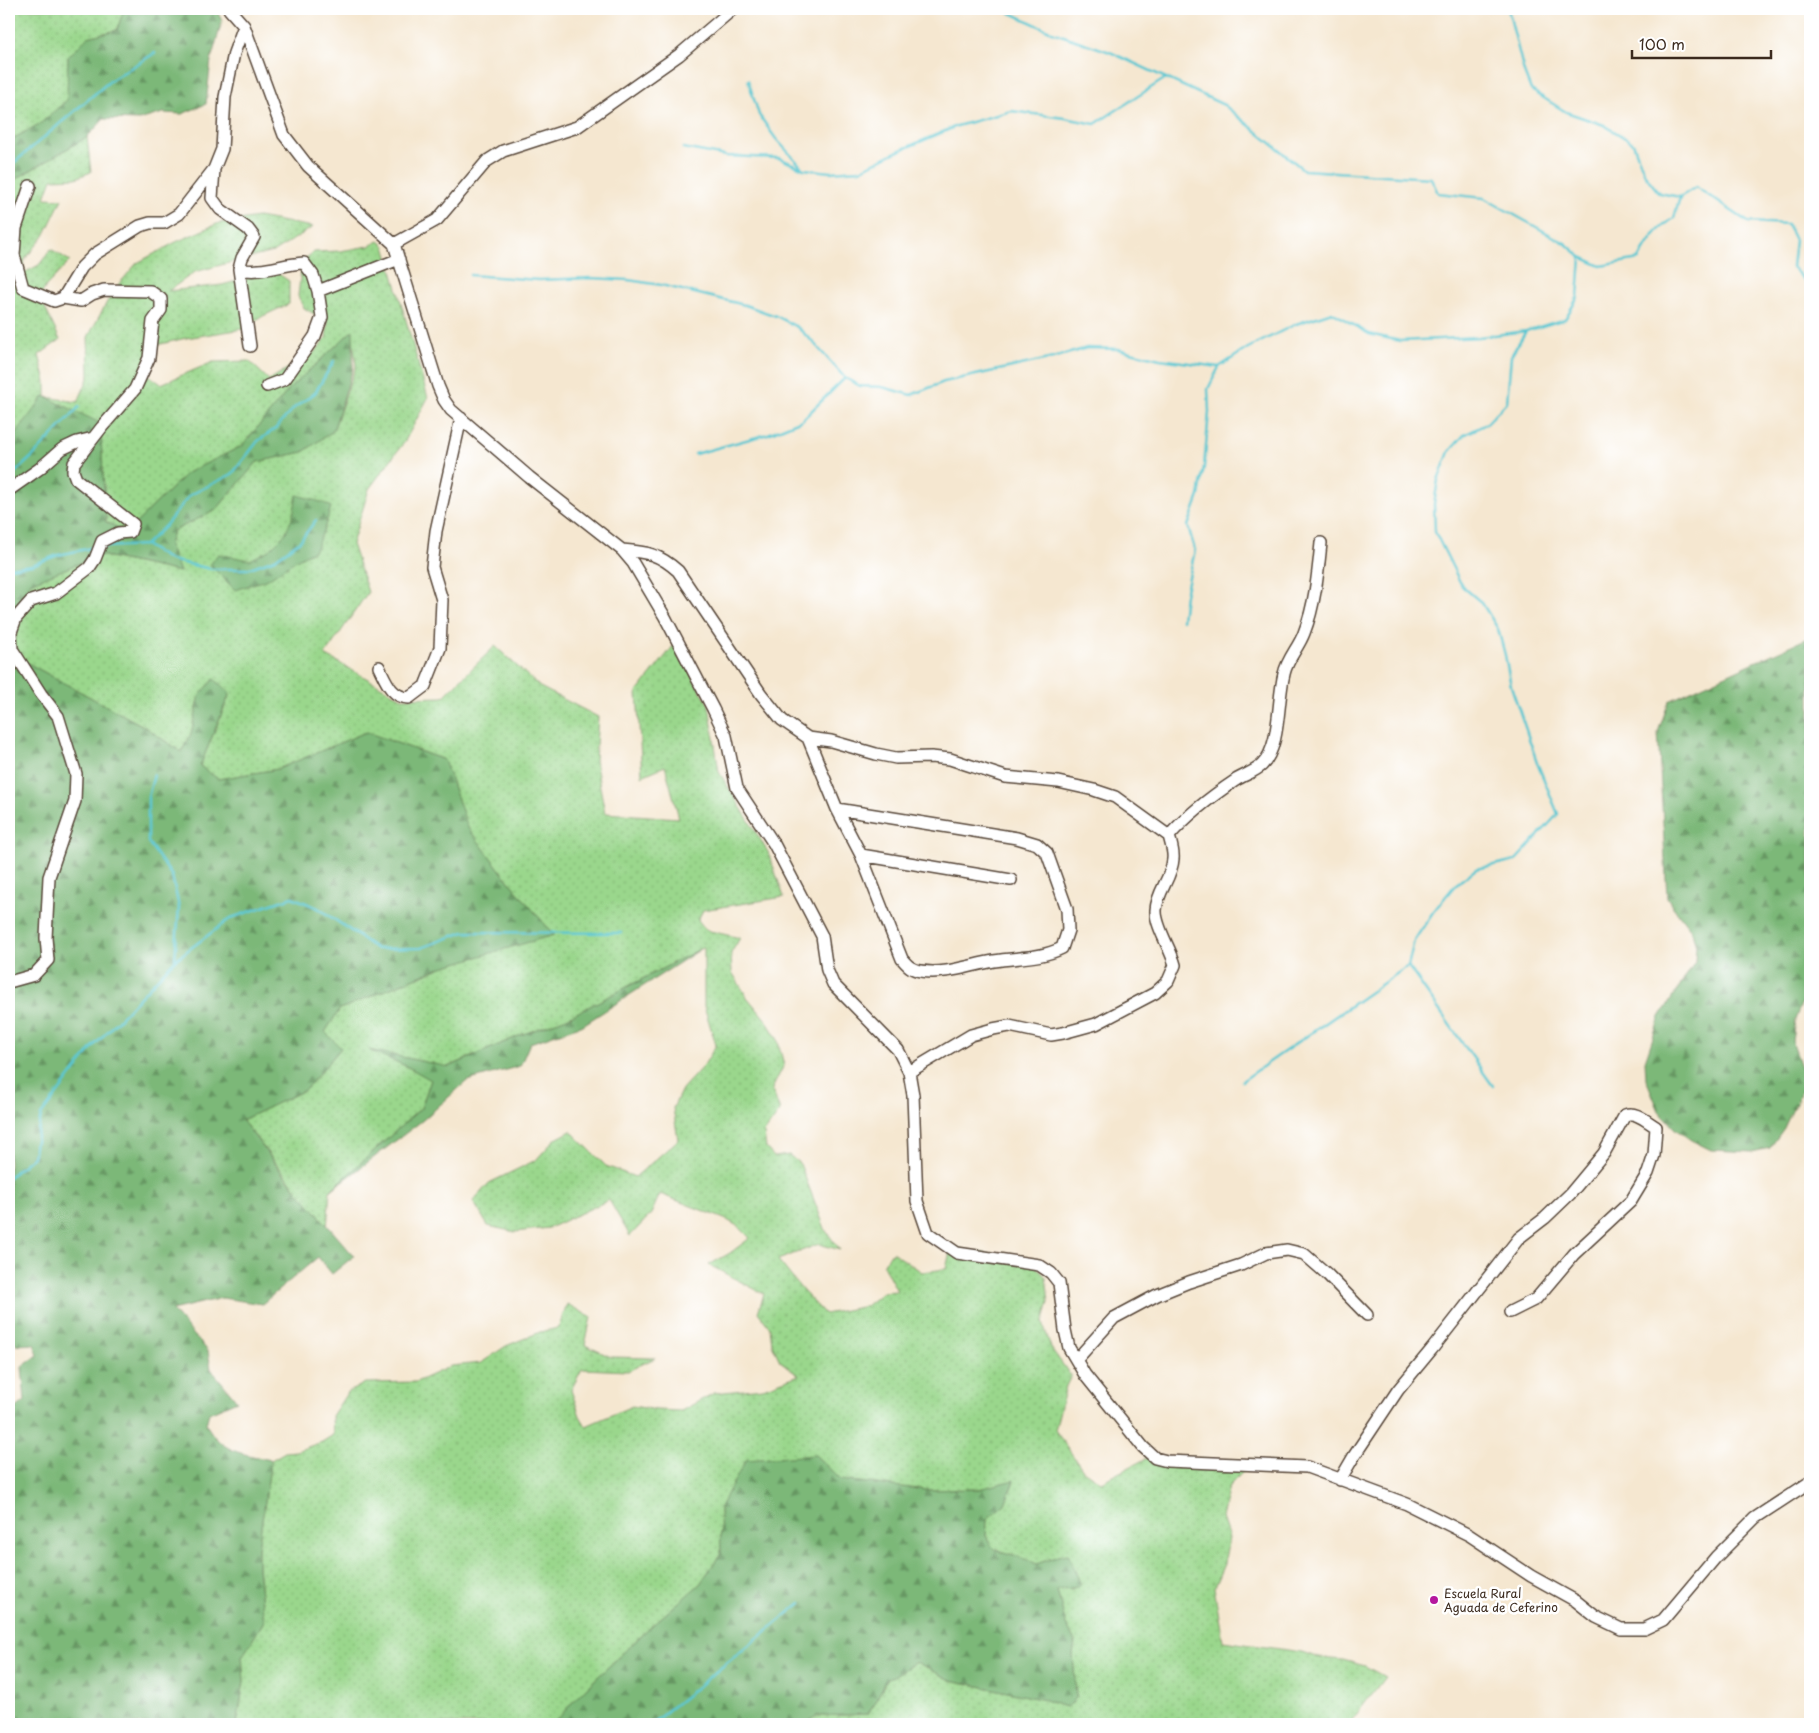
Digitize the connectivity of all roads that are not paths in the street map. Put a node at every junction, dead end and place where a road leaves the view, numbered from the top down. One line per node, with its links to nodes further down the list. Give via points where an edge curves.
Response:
1 (229, 9): 3 (street)
2 (733, 9): 6 (street, via 679,55 577,127 503,151 487,162 437,220)
3 (244, 26): 4 (street, via 234,53 225,97 222,149); 6 (street, via 284,135 308,166)
4 (214, 169): 8 (street, via 212,198 220,209 254,237); 10 (street, via 179,214 164,223 140,226 96,254 82,267)
5 (30, 186): 10 (street, via 16,228 16,265 24,288 54,301)
6 (394, 244): 7 (street)
7 (399, 259): 9 (street); 13 (street, via 438,386 444,400)
8 (239, 268): 9 (street, via 253,272 304,263 313,275); 11 (street)
9 (318, 291): 12 (street, via 322,317 315,336 285,379)
10 (63, 298): 14 (street, via 81,301 104,290 150,292 161,299 160,310 153,321 149,358 135,389)
11 (250, 346)
12 (267, 386)
13 (461, 418): 17 (street, via 529,477); 18 (street, via 436,531 432,567 442,600 440,648 425,686 408,698 400,698 388,686)
14 (93, 438): 15 (street, via 62,449); 24 (street, via 74,463 76,479 133,524 130,532 118,533 102,541 89,568 56,593 32,601 16,618 11,632 12,650 58,716 76,774 74,801 48,877 48,960 34,975)
15 (9, 490)
16 (1321, 543): 21 (street, via 1316,585 1304,633 1284,671 1272,752 1262,766 1200,806)
17 (622, 550): 19 (street, via 654,555 678,571 761,694 782,720); 25 (street, via 665,617 714,709 726,736 737,788 774,844 822,936 827,970 833,984 898,1050)
18 (379, 667)
19 (808, 738): 20 (street); 21 (street, via 896,758 950,760 1005,777 1058,782 1094,790 1115,797)
20 (837, 809): 22 (street); 22 (street, via 1037,844 1047,853 1067,909 1068,930 1062,948 1029,958 947,971 929,972 908,967)
21 (1169, 836): 25 (street, via 1174,857 1172,869 1159,895 1156,912 1175,965 1168,981 1154,993 1096,1024 1051,1035 1009,1026 971,1034)
22 (861, 855): 23 (street)
23 (1011, 880)
24 (9, 982)
25 (909, 1072): 28 (street, via 913,1096 917,1201 928,1233 958,1253 1039,1265 1051,1272 1059,1283 1069,1348)
26 (1510, 1312): 29 (street, via 1536,1299 1574,1254 1631,1202 1648,1174 1654,1155 1656,1127 1635,1114 1625,1115 1604,1153 1590,1170 1570,1194 1519,1238 1398,1390)
27 (1367, 1315): 28 (street, via 1304,1254 1287,1250 1266,1253 1157,1295 1114,1318)
28 (1077, 1359): 29 (street, via 1117,1417 1155,1458 1307,1467)
29 (1340, 1480): 30 (street, via 1407,1504 1469,1535 1576,1601 1596,1617 1621,1629 1644,1630 1663,1620 1716,1557 1755,1518)
30 (1810, 1482)

